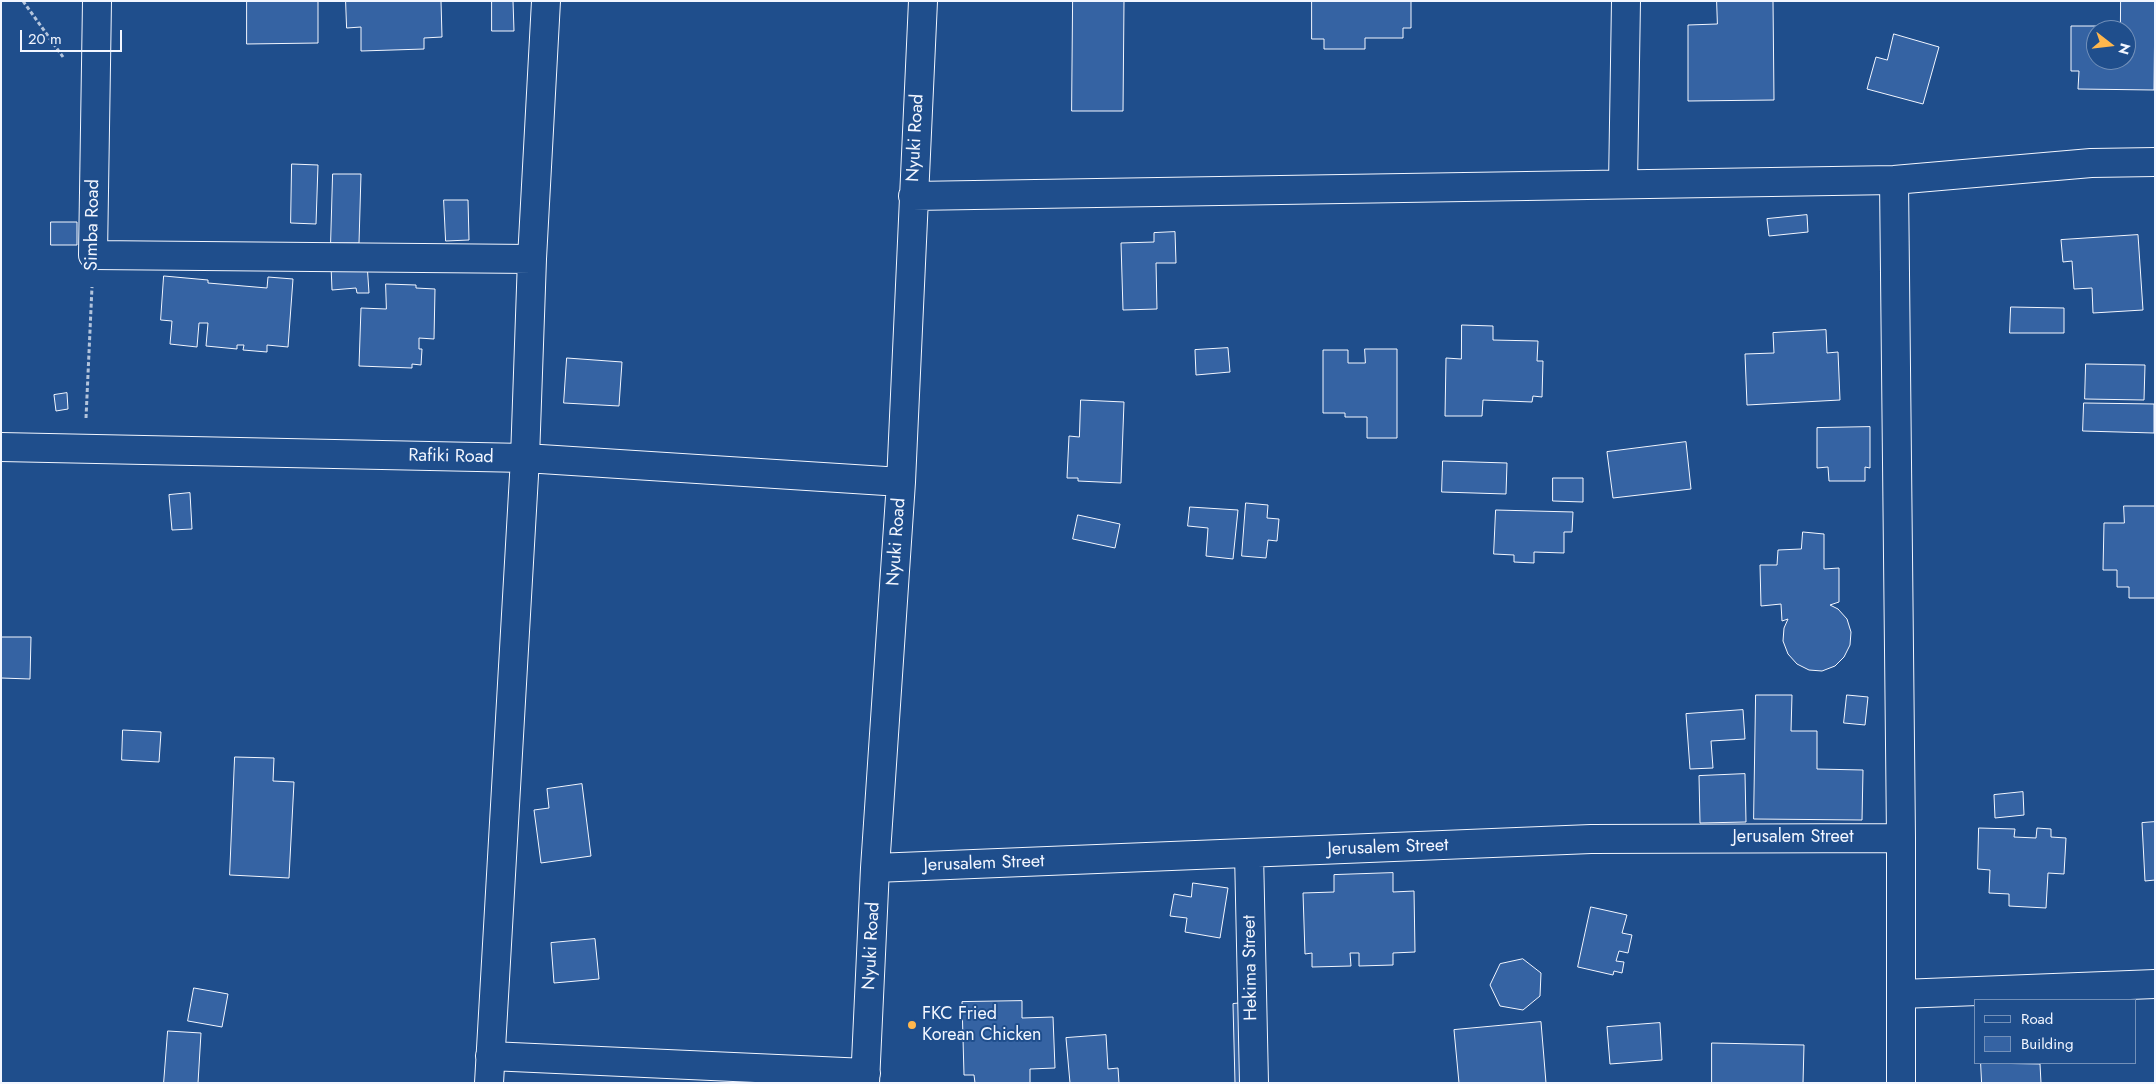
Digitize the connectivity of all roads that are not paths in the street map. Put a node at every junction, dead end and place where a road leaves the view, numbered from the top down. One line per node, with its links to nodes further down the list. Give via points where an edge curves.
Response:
1 (98, 1): 9 (street, Simba Road, via 93,255)
2 (546, 1): 9 (street)
3 (923, 1): 8 (street, Nyuki Road)
4 (1626, 1): 7 (street)
5 (2155, 162): 6 (street, via 2091,163)
6 (1894, 180): 7 (street); 13 (street)
7 (1623, 184): 8 (street)
8 (913, 196): 12 (street, Nyuki Road)
9 (532, 259): 11 (street)
10 (1, 447): 11 (street, Rafiki Road)
11 (525, 458): 12 (street, Rafiki Road); 18 (street)
12 (901, 482): 15 (street, Nyuki Road)
13 (1901, 838): 14 (street, Jerusalem Street, via 1591,839); 17 (street)
14 (1249, 854): 15 (street, Jerusalem Street); 20 (street, Hekima Street)
15 (876, 868): 19 (street, Nyuki Road)
16 (2155, 984): 17 (street)
17 (1901, 994): 21 (street)
18 (490, 1070): 19 (street)
19 (865, 1078)
20 (1254, 1083)
21 (1901, 1083)

